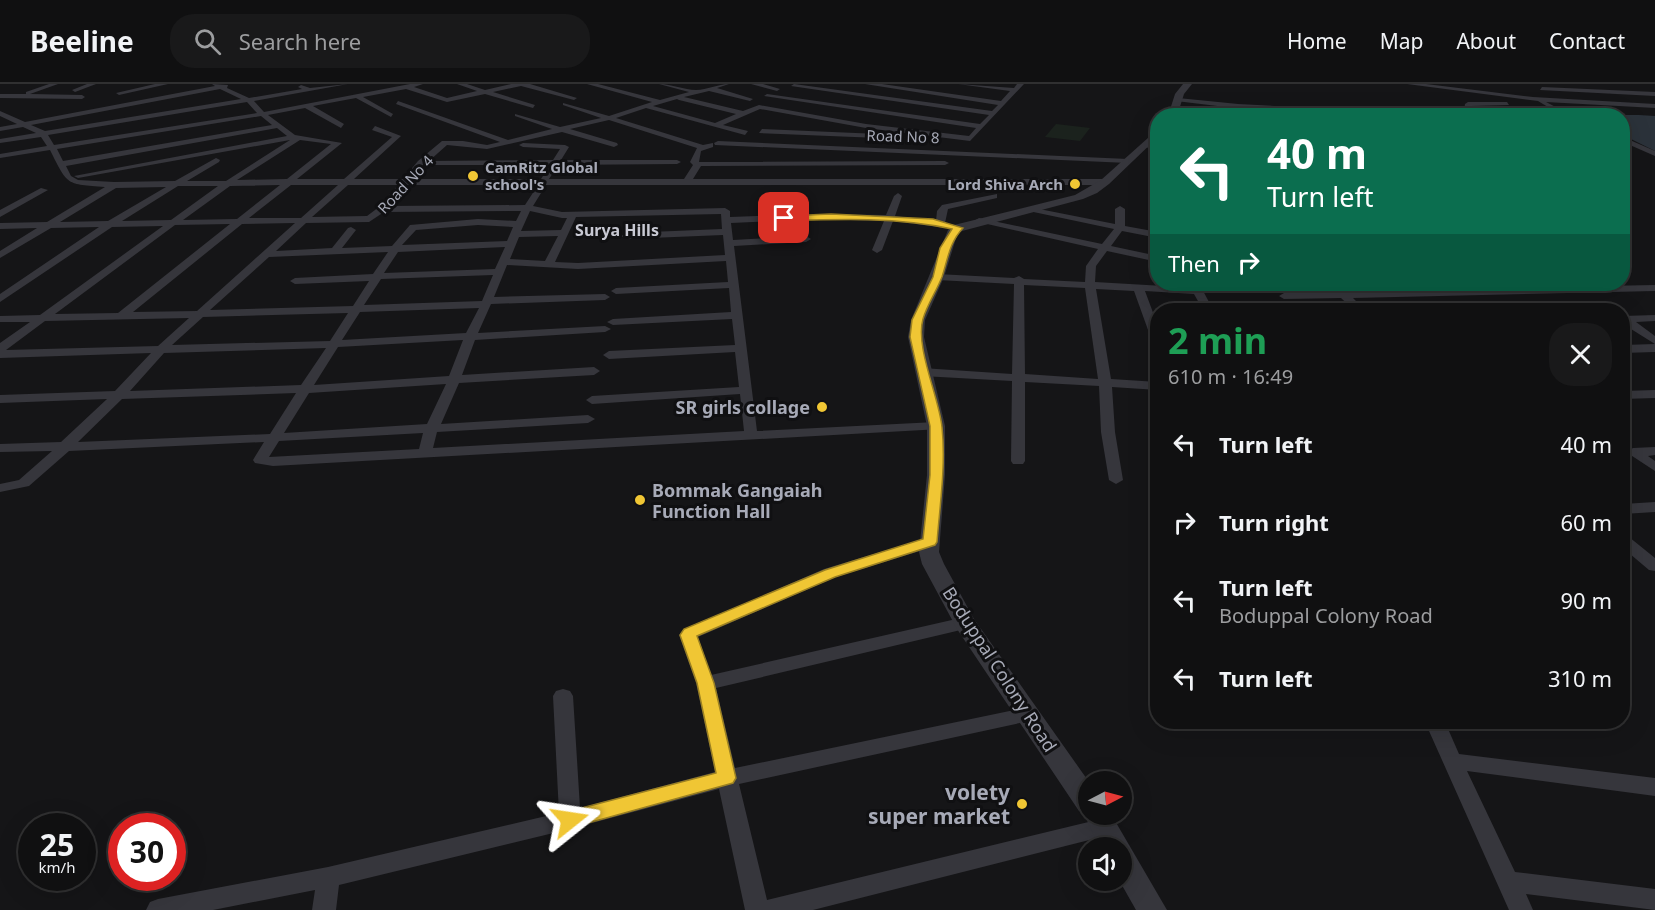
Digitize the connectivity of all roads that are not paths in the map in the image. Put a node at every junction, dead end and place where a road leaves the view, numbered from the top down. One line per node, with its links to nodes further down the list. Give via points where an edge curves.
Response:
1 (55, 84): 42 (street)
2 (93, 84): 32 (street)
3 (165, 84): 25 (street)
4 (235, 84): 23 (street)
5 (293, 84): 33 (street)
6 (345, 84): 33 (street)
7 (364, 84): 35 (street)
8 (398, 84): 27 (street)
9 (420, 84): 27 (street)
10 (460, 84): 36 (street)
11 (522, 84): 36 (street); 46 (street)
12 (590, 84): 51 (street)
13 (662, 84): 37 (street)
14 (726, 84): 29 (street, Road No 4)
15 (754, 84): 30 (street)
16 (868, 84): 34 (street)
17 (919, 84): 34 (street)
18 (960, 84): 28 (street)
19 (1188, 84): 50 (street)
20 (1410, 84): 55 (street)
21 (1424, 84): 55 (street)
22 (1632, 84): 40 (street)
23 (219, 85): 49 (street); 77 (street)
24 (853, 85): 38 (street)
25 (144, 86): 39 (street)
26 (794, 86): 38 (street)
27 (406, 87): 35 (street); 36 (street, via 447,100)
28 (1018, 87): 57 (street)
29 (708, 89): 37 (street, Road No 4); 48 (street)
30 (777, 89)
31 (1539, 89): 40 (street)
32 (75, 90)
33 (310, 90): 49 (street)
34 (912, 90): 57 (street)
35 (379, 92): 45 (street)
36 (483, 92): 61 (street)
37 (696, 92): 47 (street, Road No 4)
38 (837, 92): 52 (street); 71 (street)
39 (118, 93)
40 (1653, 95)
41 (0, 96): 42 (street)
42 (19, 96): 44 (street); 53 (street)
43 (767, 96): 52 (street)
44 (82, 97)
45 (358, 97): 60 (street); 74 (street)
46 (574, 98)
47 (676, 98): 51 (street, Road No 4); 73 (street)
48 (750, 99)
49 (250, 100): 72 (street); 87 (street)
50 (1178, 100): 58 (street); 64 (street)
51 (658, 102): 62 (street, Road No 4)
52 (810, 102): 69 (street); 82 (street)
53 (0, 103)
54 (398, 103): 94 (street)
55 (1547, 103): 59 (street); 67 (street, via 1468,104); 68 (street)
56 (565, 104): 76 (street)
57 (1001, 104): 71 (street)
58 (1238, 105): 63 (street); 65 (street)
59 (1655, 105)
60 (307, 106): 72 (street); 81 (street)
61 (533, 106)
62 (644, 106): 76 (street, Road No 4); 78 (street)
63 (1284, 107): 66 (street)
64 (1176, 108)
65 (1237, 108)
66 (1292, 108)
67 (1467, 108)
68 (1556, 108)
69 (785, 112): 73 (street, via 759,107); 91 (street)
70 (0, 113): 77 (street)
71 (992, 113): 82 (street)
72 (262, 114): 80 (street); 97 (street)
73 (745, 114): 78 (street)
74 (391, 115)
75 (517, 115): 85 (street)
76 (609, 118): 85 (street, Road No 4); 98 (street)
77 (26, 123): 84 (street); 87 (street)
78 (716, 125): 88 (street)
79 (776, 125): 86 (street)
80 (277, 126): 90 (street); 111 (street)
81 (341, 126)
82 (979, 126): 91 (street)
83 (375, 128): 124 (street, via 397,136)
84 (0, 129)
85 (563, 130): 94 (street, Road No 4); 107 (street, via 615,148)
86 (762, 131): 88 (street); 89 (street, Road No 8)
87 (42, 133): 92 (street); 97 (street)
88 (745, 133): 95 (street)
89 (803, 133): 91 (street, Road No 8); 99 (street)
90 (297, 137): 115 (street); 117 (street, via 338,142); 123 (street)
91 (970, 138): 101 (street)
92 (0, 141)
93 (1630, 142): 102 (street)
94 (505, 143): 106 (street, via 565,147); 112 (street, Road No 4, via 487,147 445,143)
95 (718, 143): 98 (street); 99 (street)
96 (1150, 144): 105 (street)
97 (52, 147): 103 (street); 111 (street)
98 (702, 147): 113 (street, via 694,162)
99 (795, 147): 100 (street); 114 (street)
100 (943, 153): 101 (street); 110 (street)
101 (966, 153): 105 (street)
102 (1655, 154)
103 (0, 156)
104 (216, 160): 126 (street)
105 (1128, 161): 122 (street)
106 (558, 162): 107 (street); 112 (street); 118 (street)
107 (611, 162): 108 (street)
108 (653, 162): 109 (street); 116 (street)
109 (677, 162)
110 (945, 163): 114 (street); 121 (street)
111 (61, 164): 115 (street)
112 (421, 164): 125 (street, Road No 4)
113 (698, 164): 114 (street); 119 (street)
114 (791, 164): 120 (street)
115 (68, 178): 127 (street)
116 (645, 178)
117 (287, 182): 123 (street); 124 (street); 140 (street)
118 (542, 182): 119 (street); 125 (street); 131 (street)
119 (687, 182): 120 (street)
120 (792, 182): 121 (street)
121 (948, 182): 122 (street, via 1001,178)
122 (1105, 182): 134 (street, via 1079,197)
123 (229, 183): 126 (street); 141 (street)
124 (344, 183): 125 (street); 138 (street)
125 (403, 183): 132 (street, Road No 4)
126 (177, 184): 127 (street); 142 (street)
127 (114, 185): 145 (street)
128 (44, 190): 135 (street)
129 (898, 196): 137 (street)
130 (994, 196): 143 (street, via 945,207)
131 (527, 208): 132 (street); 136 (street); 152 (street)
132 (382, 209): 138 (street, Road No 4, via 369,219)
133 (1120, 209): 146 (street)
134 (1029, 210): 139 (street); 146 (street)
135 (0, 214)
136 (573, 215): 149 (street, via 722,211 726,212); 150 (street)
137 (890, 219): 143 (street); 149 (street, via 831,217); 157 (street)
138 (301, 220): 140 (street, Road No 4); 159 (street)
139 (979, 221): 147 (street); 156 (street)
140 (239, 222): 141 (street, Road No 4); 187 (street)
141 (175, 223): 142 (street, Road No 4); 188 (street)
142 (110, 224): 145 (street, Road No 4); 181 (street)
143 (940, 224): 147 (street)
144 (0, 226): 145 (street, Road No 4)
145 (46, 226): 160 (street)
146 (1120, 227): 151 (street); 156 (street)
147 (958, 228): 166 (street, Boduppal Colony Road, via 945,248)
148 (351, 230): 158 (street)
149 (726, 232): 153 (street); 154 (street); 162 (street)
150 (563, 233): 152 (street); 163 (street)
151 (1150, 233)
152 (514, 234): 155 (street); 155 (street, via 478,222 415,225); 164 (street)
153 (626, 236)
154 (806, 239)
155 (395, 248): 158 (street); 165 (street)
156 (1105, 248): 161 (street); 169 (street, via 1090,266)
157 (877, 250)
158 (334, 252): 159 (street)
159 (265, 254): 185 (street)
160 (0, 255)
161 (1150, 257)
162 (728, 258): 163 (street, via 578,266); 170 (street)
163 (549, 263): 164 (street)
164 (500, 266): 165 (street); 182 (street)
165 (378, 277): 168 (street); 184 (street)
166 (937, 277): 167 (street); 205 (street, Boduppal Colony Road, via 918,320 916,337)
167 (1019, 279): 169 (street); 207 (street)
168 (295, 281)
169 (1090, 284): 171 (street); 208 (street)
170 (733, 285): 175 (street); 186 (street)
171 (1138, 287): 172 (street); 191 (street)
172 (1150, 288)
173 (1655, 288): 174 (street)
174 (1630, 289)
175 (616, 291)
176 (1339, 291): 178 (street)
177 (1521, 291): 178 (street)
178 (1343, 295): 179 (street); 183 (street)
179 (1284, 296)
180 (605, 297): 182 (street)
181 (0, 299)
182 (487, 302): 184 (street); 194 (street)
183 (1352, 303)
184 (357, 308): 185 (street); 196 (street)
185 (201, 314): 187 (street); 201 (street)
186 (737, 315): 194 (street); 197 (street)
187 (122, 316): 188 (street)
188 (45, 317): 190 (street); 199 (street)
189 (1655, 318): 192 (street)
190 (0, 319)
191 (1150, 319)
192 (1630, 319)
193 (1630, 323): 195 (street)
194 (471, 335): 196 (street); 206 (street)
195 (1655, 341)
196 (333, 344): 201 (street); 210 (street)
197 (741, 348): 203 (street); 211 (street)
198 (1655, 348): 200 (street)
199 (0, 349)
200 (1630, 349)
201 (160, 350): 202 (street); 214 (street)
202 (0, 354)
203 (609, 355)
204 (594, 371): 206 (street)
205 (922, 372): 207 (street); 218 (street, Boduppal Colony Road)
206 (455, 378): 210 (street); 219 (street)
207 (1018, 378): 208 (street); 228 (street)
208 (1105, 382): 209 (street); 230 (street)
209 (1150, 385)
210 (305, 388): 214 (street); 221 (street)
211 (746, 390): 216 (street); 220 (street)
212 (1655, 394): 213 (street)
213 (1630, 395)
214 (118, 396): 215 (street); 222 (street)
215 (0, 399)
216 (592, 400)
217 (588, 419): 219 (street)
218 (936, 426): 220 (street); 234 (street, Boduppal Colony Road)
219 (431, 430): 221 (street); 226 (street)
220 (751, 435): 226 (street)
221 (275, 437): 222 (street); 226 (street, via 260,460)
222 (66, 446): 223 (street); 231 (street, via 24,483)
223 (0, 448)
224 (1655, 451): 225 (street)
225 (1630, 452)
226 (424, 453)
227 (1630, 453): 229 (street)
228 (1018, 461)
229 (1655, 467)
230 (1116, 480)
231 (0, 488)
232 (1655, 507): 233 (street)
233 (1630, 509)
234 (930, 542): 237 (street, Boduppal Colony Road, via 933,564); 238 (street, via 830,573 690,633)
235 (1630, 546): 236 (street)
236 (1655, 567)
237 (965, 623): 238 (street); 240 (street, Boduppal Colony Road)
238 (705, 683): 243 (street)
239 (563, 696): 246 (street)
240 (1029, 714): 243 (street); 244 (street, Boduppal Colony Road)
241 (1438, 729): 242 (street)
242 (1452, 761): 245 (street); 250 (street)
243 (726, 778): 246 (street); 254 (street)
244 (1078, 787)
245 (1655, 787)
246 (570, 820): 249 (street)
247 (1106, 830): 255 (street)
248 (1132, 875): 256 (street)
249 (328, 877): 252 (street); 253 (street)
250 (1509, 882): 251 (street); 257 (street)
251 (1655, 900)
252 (158, 910)
253 (324, 910)
254 (756, 910)
255 (770, 910)
256 (1152, 910)
257 (1521, 910)

